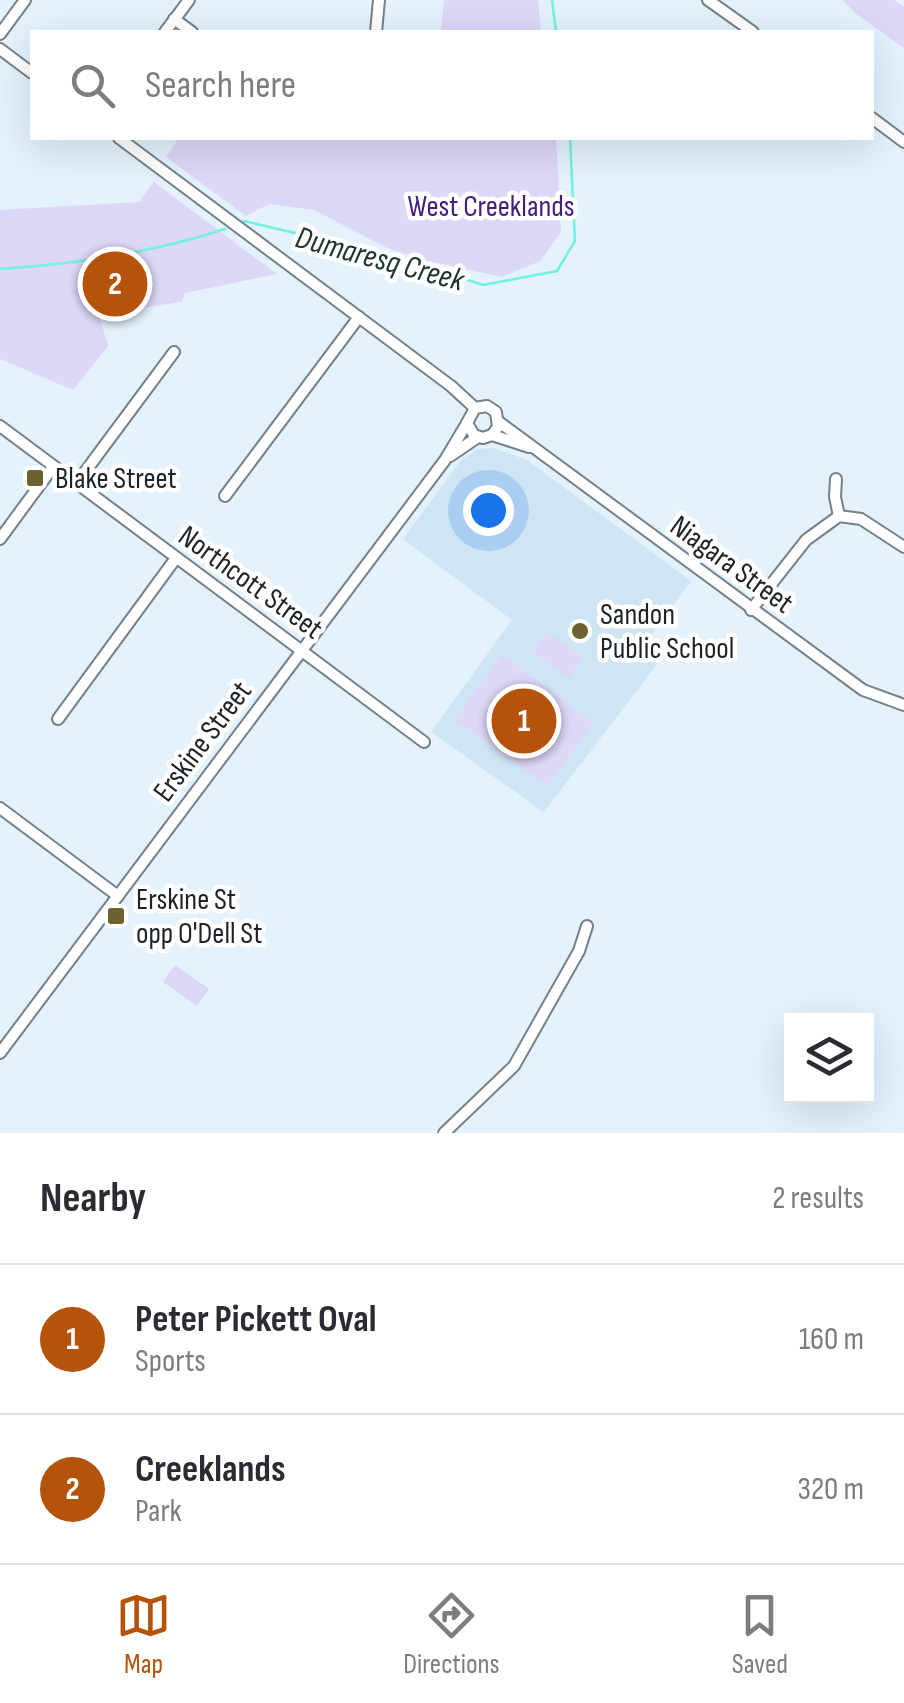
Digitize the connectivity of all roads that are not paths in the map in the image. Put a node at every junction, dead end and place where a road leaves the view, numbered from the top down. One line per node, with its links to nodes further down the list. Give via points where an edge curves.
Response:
1 (25, 0): 10 (street)
2 (189, 0): 5 (street)
3 (379, 0): 8 (street)
4 (708, 0): 9 (street)
5 (174, 19): 6 (street); 7 (street)
6 (166, 30)
7 (189, 30)
8 (376, 30)
9 (750, 30)
10 (0, 34)
11 (0, 49): 12 (street)
12 (30, 72)
13 (874, 120): 15 (street)
14 (122, 140): 16 (street)
15 (904, 142)
16 (360, 318): 18 (street); 29 (street)
17 (174, 352): 28 (street)
18 (475, 408): 19 (street, via 492,408); 20 (street)
19 (499, 422): 22 (street); 24 (street, Niagara Street)
20 (467, 423): 23 (street); 25 (street, Erskine Street)
21 (0, 426): 26 (street, Northcott Street)
22 (492, 435): 23 (street); 24 (street, Niagara Street)
23 (478, 437): 25 (street, Erskine Street)
24 (538, 450): 34 (street, Niagara Street)
25 (445, 460): 35 (street, Erskine Street)
26 (53, 466): 28 (street, Northcott Street); 31 (street)
27 (836, 479): 30 (street)
28 (76, 484): 33 (street, Northcott Street)
29 (224, 496)
30 (839, 516): 32 (street, via 862,519); 34 (street, via 806,540)
31 (0, 539)
32 (904, 547)
33 (176, 558): 35 (street, Northcott Street); 37 (street)
34 (751, 610): 36 (street, Niagara Street, via 863,690)
35 (300, 652): 38 (street, Northcott Street); 40 (street, Erskine Street)
36 (904, 706)
37 (58, 719)
38 (424, 742)
39 (0, 808): 40 (street)
40 (118, 896): 42 (street, Erskine Street)
41 (587, 926): 43 (street, via 514,1066)
42 (0, 1053)
43 (444, 1133)

